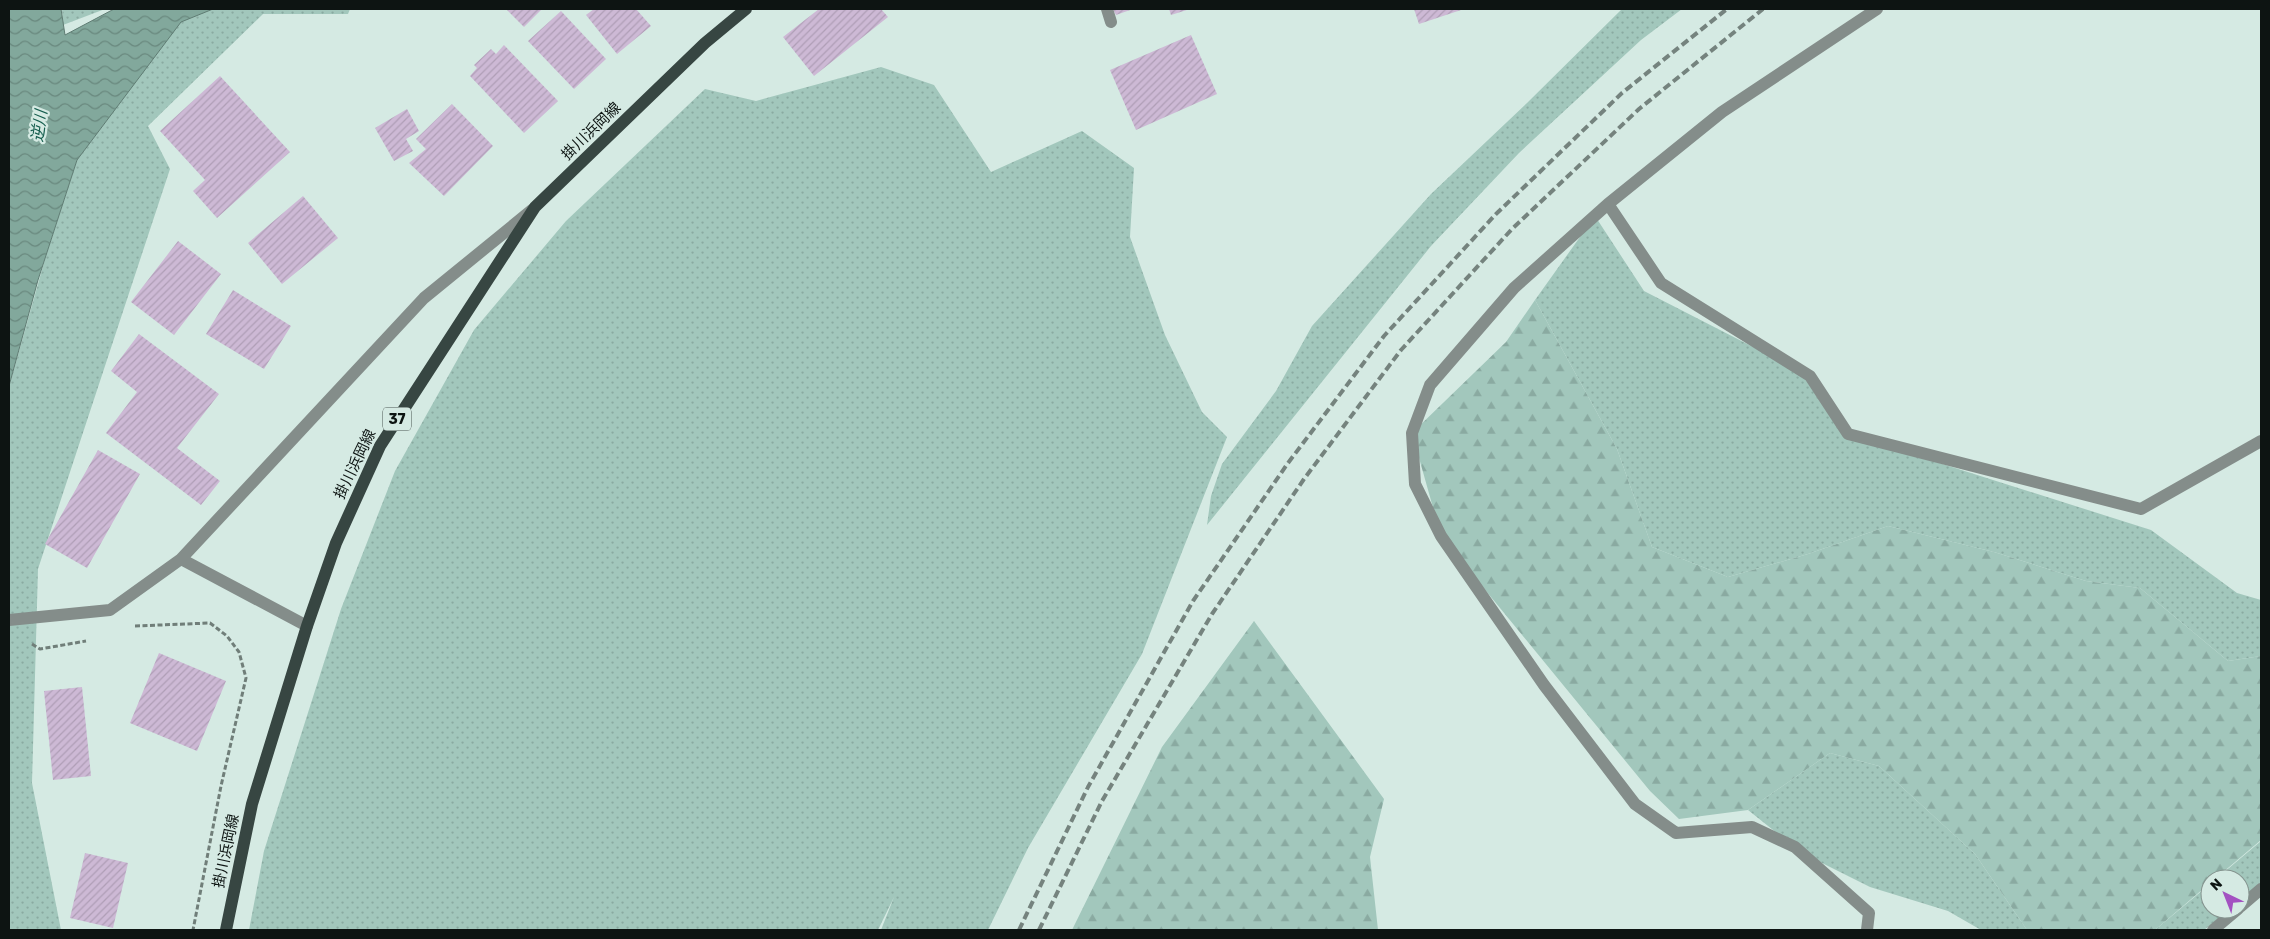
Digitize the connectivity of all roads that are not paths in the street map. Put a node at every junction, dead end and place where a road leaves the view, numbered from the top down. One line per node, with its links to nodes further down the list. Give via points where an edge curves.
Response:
1 (746, 9): 6 (main road, 掛川浜岡線 / 37, via 705,44)
2 (1108, 9): 4 (street)
3 (1877, 9): 5 (street, via 1722,112)
4 (1111, 22)
5 (1608, 204): 7 (street, via 1661,283 1810,376 1848,434 2141,509); 15 (street, via 1514,288 1430,386 1412,434 1415,484 1441,536 1544,685 1634,804 1676,833 1752,827 1795,847 1869,913)
6 (535, 207): 8 (street, via 424,298); 10 (main road, 掛川浜岡線 / 37, via 380,446 336,543)
7 (2261, 441)
8 (181, 559): 9 (street, via 110,610); 10 (street)
9 (9, 620)
10 (307, 626): 14 (main road, 掛川浜岡線 / 37, via 252,804)
11 (2261, 889): 12 (street)
12 (2250, 898)
13 (2226, 919): 16 (street)
14 (226, 930)
15 (1867, 930)
16 (2213, 930)

